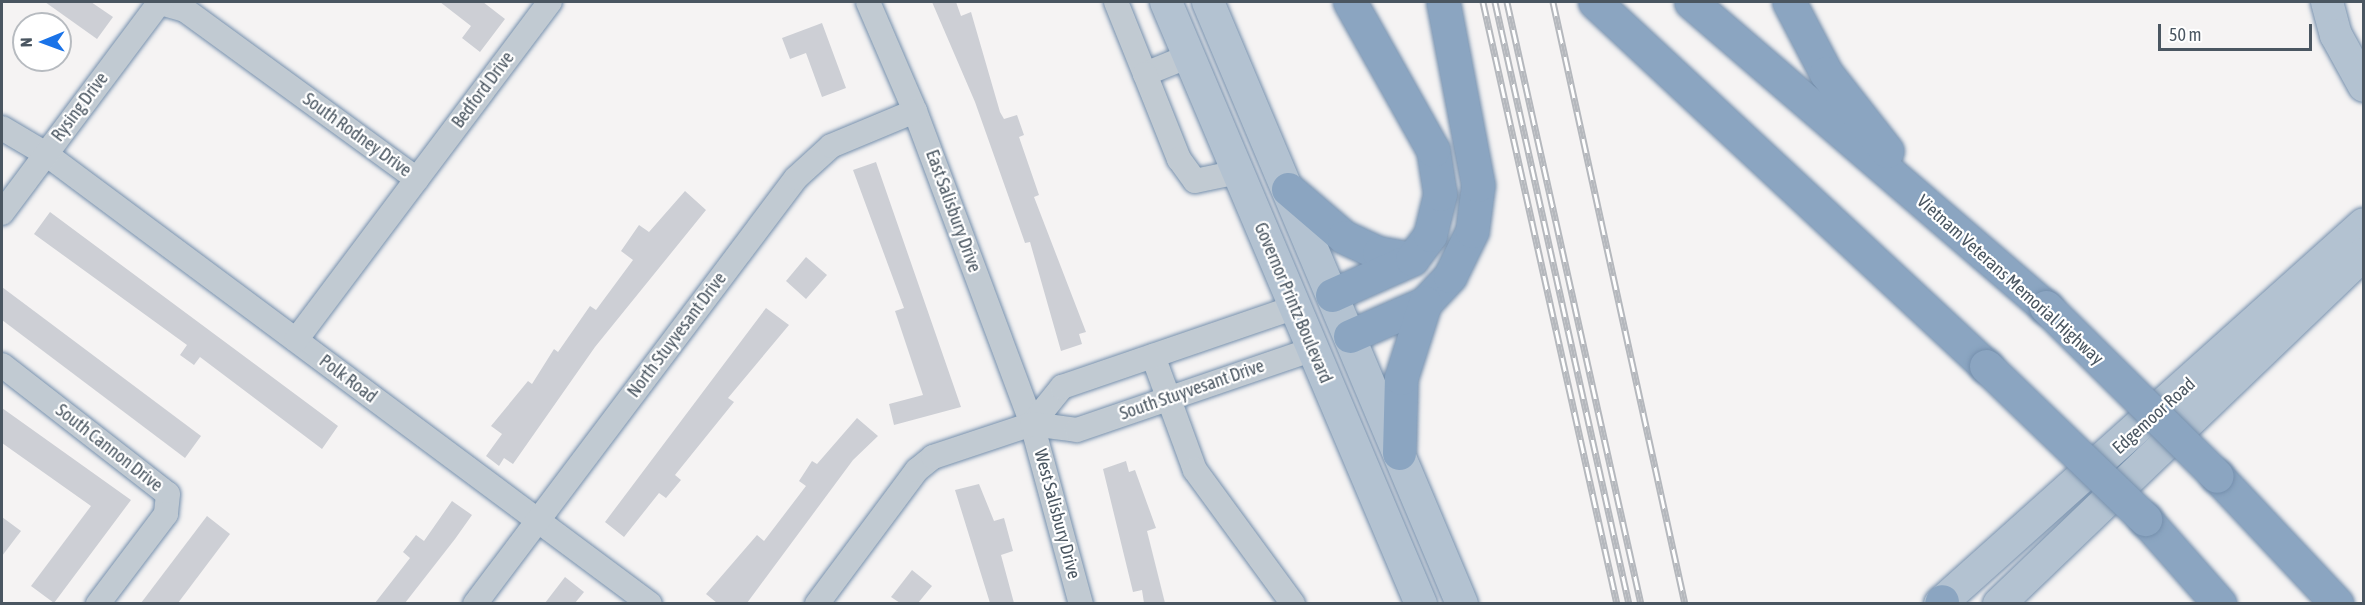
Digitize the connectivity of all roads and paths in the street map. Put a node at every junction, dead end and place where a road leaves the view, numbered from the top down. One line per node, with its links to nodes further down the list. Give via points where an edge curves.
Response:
1 (159, 2): 20 (street, Rysing Drive); 22 (street, South Rodney Drive, via 185,10)
2 (868, 2): 18 (street, East Salisbury Drive)
3 (1116, 2): 16 (street)
4 (1166, 2): 14 (main road, Governor Printz Boulevard)
5 (1208, 2): 23 (main road)
6 (1350, 2): 27 (highway, via 1417,118 1439,171 1438,211 1430,235)
7 (1443, 2): 30 (highway, via 1478,185 1464,253)
8 (1595, 2): 52 (highway, bridge, via 1986,366 2145,519)
9 (1691, 2): 24 (highway, Vietnam Veterans Memorial Highway)
10 (1789, 2): 24 (highway, via 1826,73)
11 (2327, 2): 17 (main road, via 2336,35)
12 (2335, 2): 15 (main road)
13 (544, 4): 22 (street, Bedford Drive)
14 (1189, 56): 16 (street); 21 (main road, Governor Printz Boulevard)
15 (2364, 59)
16 (1145, 74): 21 (street, via 1179,159 1195,181)
17 (2364, 86)
18 (915, 111): 39 (street, East Salisbury Drive); 41 (street, North Stuyvesant Drive, via 831,146 796,177)
19 (2, 129): 20 (street, Polk Road)
20 (46, 154): 25 (street, Rysing Drive); 33 (street, Polk Road)
21 (1238, 172): 31 (main road, Governor Printz Boulevard)
22 (417, 179): 33 (street, South Rodney Drive)
23 (1288, 189): 27 (highway, via 1344,237 1379,253); 29 (main road)
24 (1933, 210): 53 (highway, Vietnam Veterans Memorial Highway, bridge, via 2046,308 2217,476)
25 (2, 213)
26 (2359, 234): 35 (main road, Edgemoor Road); 50 (main road, Edgemoor Road)
27 (1412, 259): 29 (highway)
28 (2364, 271): 35 (main road)
29 (1332, 295): 31 (main road); 32 (main road)
30 (1425, 303): 32 (highway); 40 (highway, via 1401,378)
31 (1295, 307): 34 (main road, Governor Printz Boulevard); 36 (street)
32 (1350, 336): 34 (main road, South Stuyvesant Drive); 40 (main road)
33 (296, 340): 41 (street, Polk Road)
34 (1313, 349): 38 (street, South Stuyvesant Drive); 48 (main road, Governor Printz Boulevard)
35 (2263, 353): 51 (main road, Edgemoor Road)
36 (1152, 356): 38 (street); 39 (street, via 1062,387)
37 (2, 365): 42 (street, South Cannon Drive, via 168,494 166,514)
38 (1168, 399): 39 (street, South Stuyvesant Drive, via 1077,430); 47 (street, via 1196,470)
39 (1032, 424): 45 (street, South Stuyvesant Drive, via 952,447 917,470); 46 (street, West Salisbury Drive)
40 (1399, 453): 49 (main road)
41 (537, 520): 43 (street, North Stuyvesant Drive); 44 (street, Polk Road)
42 (98, 603)
43 (475, 603)
44 (650, 603)
45 (817, 603)
46 (1081, 603)
47 (1293, 603)
48 (1421, 603)
49 (1462, 603)
50 (1941, 603)
51 (1999, 603)
52 (2220, 603)
53 (2337, 603)

